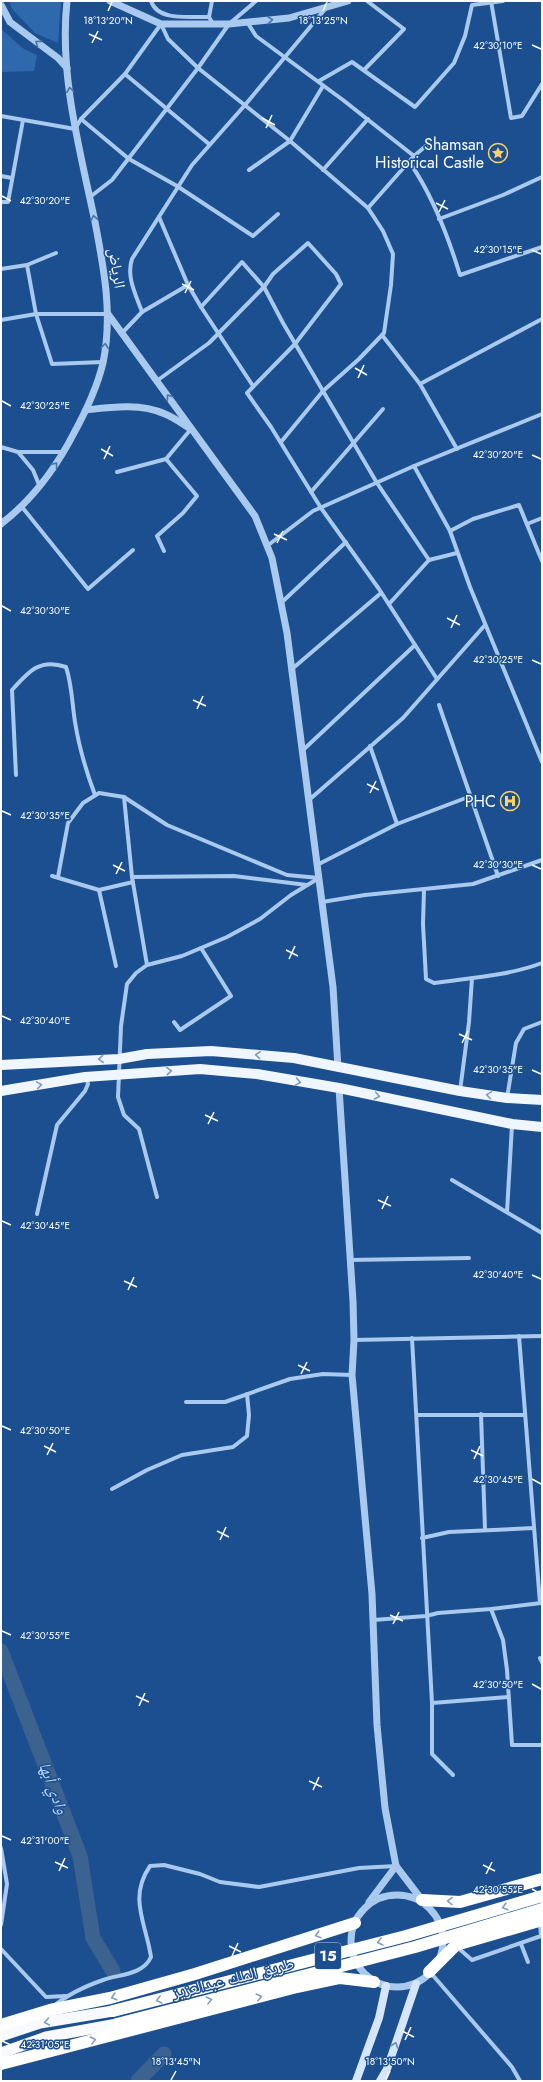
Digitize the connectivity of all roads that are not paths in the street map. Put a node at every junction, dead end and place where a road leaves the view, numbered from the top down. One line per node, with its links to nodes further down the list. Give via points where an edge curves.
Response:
1 (67, 1): 19 (street, الرياض)
2 (110, 1): 14 (street)
3 (151, 1): 12 (street, via 153,7 166,16)
4 (213, 1): 12 (street)
5 (256, 1): 16 (street)
6 (348, 1): 11 (street)
7 (367, 1): 20 (street, via 404,29)
8 (503, 1): 9 (street)
9 (491, 2): 20 (street, via 472,5 465,36 454,63 415,107); 23 (street, via 511,118 522,116)
10 (1, 4): 19 (street, one-way to 10, via 58,58 10,22)
11 (326, 8): 13 (street, one-way to 11, via 289,18); 17 (street)
12 (209, 17): 15 (street)
13 (247, 22): 16 (street); 17 (street, via 256,36)
14 (161, 24): 15 (street); 18 (street, via 168,39); 21 (street)
15 (213, 24): 16 (street)
16 (229, 24): 18 (street)
17 (284, 58): 22 (street); 25 (street)
18 (198, 68): 25 (street); 26 (street)
19 (67, 69): 31 (street, الرياض, one-way to 19)
20 (364, 70): 22 (street, via 352,62)
21 (125, 74): 26 (street); 28 (street)
22 (318, 81): 24 (street)
23 (542, 84)
24 (323, 86): 29 (street); 32 (street)
25 (245, 105): 32 (street); 33 (street)
26 (167, 108): 33 (street); 36 (street)
27 (1, 116): 30 (street)
28 (81, 119): 31 (street); 36 (street)
29 (368, 119): 35 (street); 39 (street)
30 (23, 120): 31 (street); 42 (street)
31 (75, 129): 44 (street, الرياض)
32 (290, 141): 38 (street); 39 (street)
33 (209, 144): 43 (street)
34 (427, 145): 35 (street)
35 (414, 156): 37 (street)
36 (129, 159): 43 (street); 44 (street, via 112,180)
37 (410, 163): 46 (street); 49 (street, via 425,184)
38 (249, 170)
39 (323, 170): 46 (street)
40 (1, 176): 42 (street)
41 (542, 177): 49 (street)
42 (12, 178): 45 (street, via 8,202)
43 (177, 186): 47 (street, via 253,236); 48 (street)
44 (90, 197): 59 (street, الرياض, one-way to 44, via 106,279)
45 (1, 202)
46 (368, 208): 64 (street, via 383,231 393,254 391,285)
47 (278, 214)
48 (159, 217): 54 (street); 57 (street, via 129,268)
49 (439, 219): 50 (street, via 448,234 460,275)
50 (542, 247)
51 (56, 253): 52 (street)
52 (27, 265): 53 (street); 58 (street)
53 (1, 269)
54 (188, 285): 56 (street); 57 (street)
55 (264, 287): 56 (street, via 242,262); 62 (street); 65 (street); 65 (street, via 279,268 308,243 336,274 341,284)
56 (201, 307): 62 (street)
57 (142, 312): 63 (street)
58 (36, 314): 59 (street); 61 (street); 66 (street, via 52,364)
59 (108, 314): 63 (street); 66 (street, الرياض, one-way to 59)
60 (542, 319): 68 (street)
61 (1, 320)
62 (219, 333): 67 (street); 69 (street)
63 (122, 334): 67 (street)
64 (382, 335): 68 (street); 70 (street)
65 (295, 344): 69 (street); 70 (street)
66 (103, 362): 72 (street, الرياض, via 96,388)
67 (158, 380): 74 (street, one-way to 67)
68 (420, 384): 78 (street)
69 (253, 386): 75 (street, via 247,392)
70 (323, 391): 75 (street); 76 (street)
71 (383, 409): 76 (street)
72 (86, 410): 74 (street, via 112,407 143,408 164,413); 80 (street, الرياض)
73 (542, 414): 78 (street)
74 (191, 429): 81 (street); 94 (street, via 255,516)
75 (281, 442): 86 (street)
76 (354, 443): 84 (street); 86 (street)
77 (1, 447): 79 (street)
78 (457, 449): 82 (street)
79 (18, 452): 80 (street); 85 (street, via 33,470)
80 (64, 452): 85 (street, الرياض, one-way to 80)
81 (166, 459): 83 (street); 96 (street, via 197,496 183,513 157,536)
82 (414, 466): 84 (street); 92 (street)
83 (117, 472)
84 (377, 483): 88 (street); 98 (street)
85 (40, 487): 87 (street, الرياض)
86 (311, 492): 88 (street)
87 (22, 507): 90 (street, الرياض); 95 (street, via 88,589)
88 (321, 508): 93 (street); 94 (street, via 313,511)
89 (542, 518): 91 (street)
90 (1, 524)
91 (527, 524): 92 (street, via 519,505 473,520); 99 (street)
92 (450, 531): 97 (street)
93 (346, 542): 100 (street); 101 (street)
94 (266, 546): 101 (street, via 272,558)
95 (133, 550)
96 (164, 551)
97 (457, 554): 98 (street); 103 (street)
98 (429, 560): 102 (street)
99 (542, 561)
100 (381, 593): 102 (street); 105 (street)
101 (281, 603): 105 (street)
102 (389, 604): 104 (street)
103 (485, 625): 106 (street); 110 (street)
104 (415, 645): 106 (street); 109 (street)
105 (291, 670): 109 (street)
106 (437, 679): 108 (street, via 403,718)
107 (440, 705): 113 (street)
108 (370, 746): 115 (street); 116 (street)
109 (302, 750): 115 (street)
110 (542, 762)
111 (16, 775): 112 (street, via 12,690 25,675 39,665 54,663 66,667 70,677 75,722 84,764)
112 (95, 795): 114 (street, via 99,793); 121 (street, via 83,803 68,823)
113 (471, 796): 116 (street); 120 (street)
114 (124, 797): 122 (street); 123 (street, via 167,825 187,834 287,875)
115 (309, 800): 118 (street)
116 (397, 824): 118 (street)
117 (542, 860): 120 (street)
118 (317, 865): 123 (street)
119 (52, 876): 121 (street)
120 (498, 876): 127 (street, via 473,884)
121 (58, 877): 126 (street)
122 (132, 877): 124 (street); 125 (street, via 234,876)
123 (319, 878): 125 (street); 128 (street)
124 (133, 882): 126 (street); 131 (street)
125 (307, 885): 129 (street, via 260,919)
126 (98, 890): 132 (street)
127 (424, 890): 128 (street); 133 (street, via 426,979 434,983)
128 (322, 902): 138 (street, via 333,987)
129 (201, 948): 131 (street); 134 (street, via 232,996 180,1030)
130 (542, 963): 133 (street, via 496,975)
131 (147, 965): 136 (street, via 127,984)
132 (116, 966)
133 (472, 978): 142 (street)
134 (174, 1022)
135 (542, 1022): 144 (street, via 524,1029 516,1043)
136 (119, 1058): 137 (main road, one-way to 137); 138 (main road, one-way to 136, via 294,1058 211,1051); 139 (street)
137 (1, 1065)
138 (338, 1068): 142 (main road)
139 (120, 1075): 140 (main road); 141 (main road, one-way to 141, via 200,1069 257,1074); 149 (street, via 118,1097 124,1115 139,1129)
140 (85, 1077): 143 (main road, one-way to 140); 151 (street, via 88,1084 85,1091 57,1124)
141 (339, 1088): 146 (main road, one-way to 146); 154 (street)
142 (460, 1090): 144 (main road, one-way to 142)
143 (1, 1091)
144 (507, 1098): 145 (main road)
145 (542, 1100)
146 (512, 1124): 147 (main road); 150 (street)
147 (542, 1127)
148 (452, 1180): 150 (street)
149 (157, 1197)
150 (507, 1212): 152 (street)
151 (37, 1214)
152 (542, 1233)
153 (469, 1258): 154 (street)
154 (349, 1260): 158 (street)
155 (519, 1336): 156 (street); 157 (street); 164 (street)
156 (542, 1336)
157 (412, 1338): 158 (street); 163 (street)
158 (354, 1340): 159 (street)
159 (352, 1374): 160 (street, via 323,1374 290,1379); 172 (street)
160 (247, 1394): 161 (street, via 224,1402); 165 (street, via 247,1436 233,1447 182,1455)
161 (186, 1402)
162 (481, 1414): 163 (street); 164 (street); 167 (street)
163 (417, 1415): 168 (street)
164 (525, 1415): 166 (street)
165 (112, 1489)
166 (534, 1528): 167 (street); 169 (street)
167 (485, 1529): 168 (street, via 448,1532)
168 (422, 1538): 171 (street)
169 (541, 1603): 170 (street)
170 (491, 1609): 171 (street); 173 (street, via 503,1640)
171 (426, 1616): 172 (street); 174 (street)
172 (373, 1620): 178 (street, via 382,1782)
173 (508, 1697): 174 (street); 175 (street, via 512,1745)
174 (432, 1703): 176 (street, via 432,1754)
175 (542, 1745)
176 (452, 1775)
177 (1, 1848): 185 (street, via 7,1884)
178 (396, 1866): 181 (street); 182 (street); 194 (street, via 359,1868 259,1888 220,1882 164,1865 150,1866 142,1878 138,1899 151,1957 148,1965 133,1973 104,1980)
179 (542, 1880): 181 (highway, one-way to 181, via 460,1902)
180 (542, 1896): 196 (highway, طريق الملك عبدالعزيز / 15, one-way to 196, bridge, via 406,1936)
181 (422, 1900): 182 (street, via 409,1895 390,1895 372,1902); 190 (street, via 433,1909 444,1935 444,1950)
182 (362, 1911): 184 (street)
183 (541, 1916): 186 (street, via 541,1936); 187 (highway); 197 (highway, طريق الملك عبدالعزيز / 15, one-way to 183, bridge)
184 (355, 1923): 191 (street, via 352,1949 356,1962); 195 (highway, one-way to 195, via 195,1974 110,1998)
185 (1, 1925)
186 (521, 1944): 187 (street, via 472,1960); 189 (street)
187 (456, 1945): 190 (highway)
188 (1, 1949): 194 (street, via 46,1997)
189 (528, 1962)
190 (429, 1972): 192 (street); 204 (street, via 512,2067)
191 (374, 1982): 193 (street); 201 (highway, one-way to 191, via 340,1978)
192 (416, 1984): 193 (street, via 401,1988); 203 (main road, one-way to 192, via 387,2069)
193 (386, 1986): 202 (main road, via 379,2018)
194 (66, 1996): 195 (street)
195 (50, 2010): 198 (highway)
196 (113, 2011): 199 (highway, طريق الملك عبدالعزيز / 15, one-way to 199, via 40,2023)
197 (117, 2024): 200 (highway, طريق الملك عبدالعزيز / 15, via 46,2037)
198 (1, 2026)
199 (1, 2036)
200 (1, 2053)
201 (1, 2064)
202 (356, 2081)
203 (380, 2081)
204 (520, 2081)

